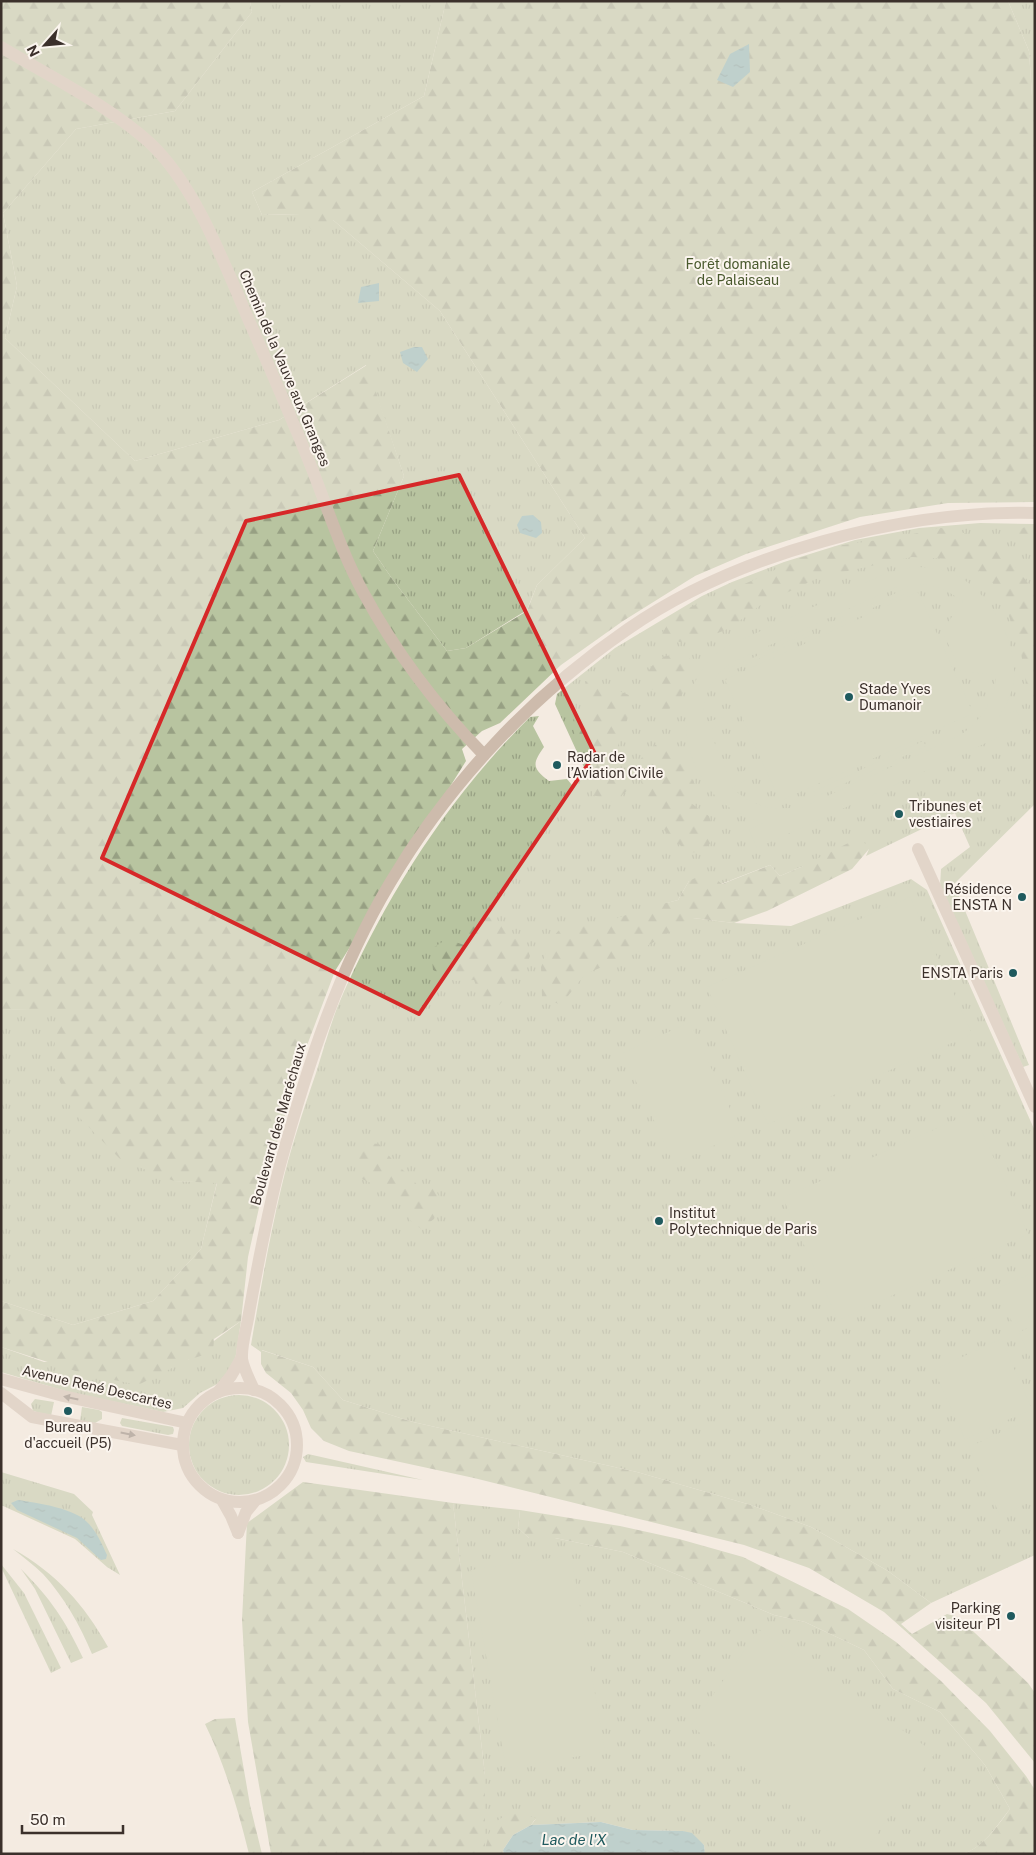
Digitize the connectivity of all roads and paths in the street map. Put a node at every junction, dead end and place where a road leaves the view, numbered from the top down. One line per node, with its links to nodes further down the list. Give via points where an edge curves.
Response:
1 (1, 47): 3 (street, Chemin de la Vauve aux Granges, via 106,110 150,143 181,180 219,252 362,591 389,636 440,707)
2 (1035, 513): 3 (street, Boulevard des Maréchaux, via 980,514 897,524 822,541 740,570 670,603 629,628 546,693)
3 (484, 755): 6 (street, Boulevard des Maréchaux, via 423,830 367,925 332,1002 299,1096 269,1208)
4 (918, 849): 5 (street)
5 (1035, 1107)
6 (242, 1357): 8 (street, Boulevard des Maréchaux); 9 (street, Boulevard des Maréchaux)
7 (1, 1379): 11 (street, Avenue René Descartes, one-way to 7, via 62,1396)
8 (254, 1390): 9 (street, via 242,1388); 14 (street, via 279,1404 288,1415 297,1442 294,1463 285,1480 277,1489)
9 (217, 1392): 11 (street, via 194,1410)
10 (1, 1393): 12 (street, one-way to 12, via 32,1417)
11 (187, 1423): 12 (street)
12 (182, 1445): 13 (street, via 193,1479 201,1488)
13 (222, 1500): 14 (street); 14 (street, via 238,1533)
14 (254, 1500)

